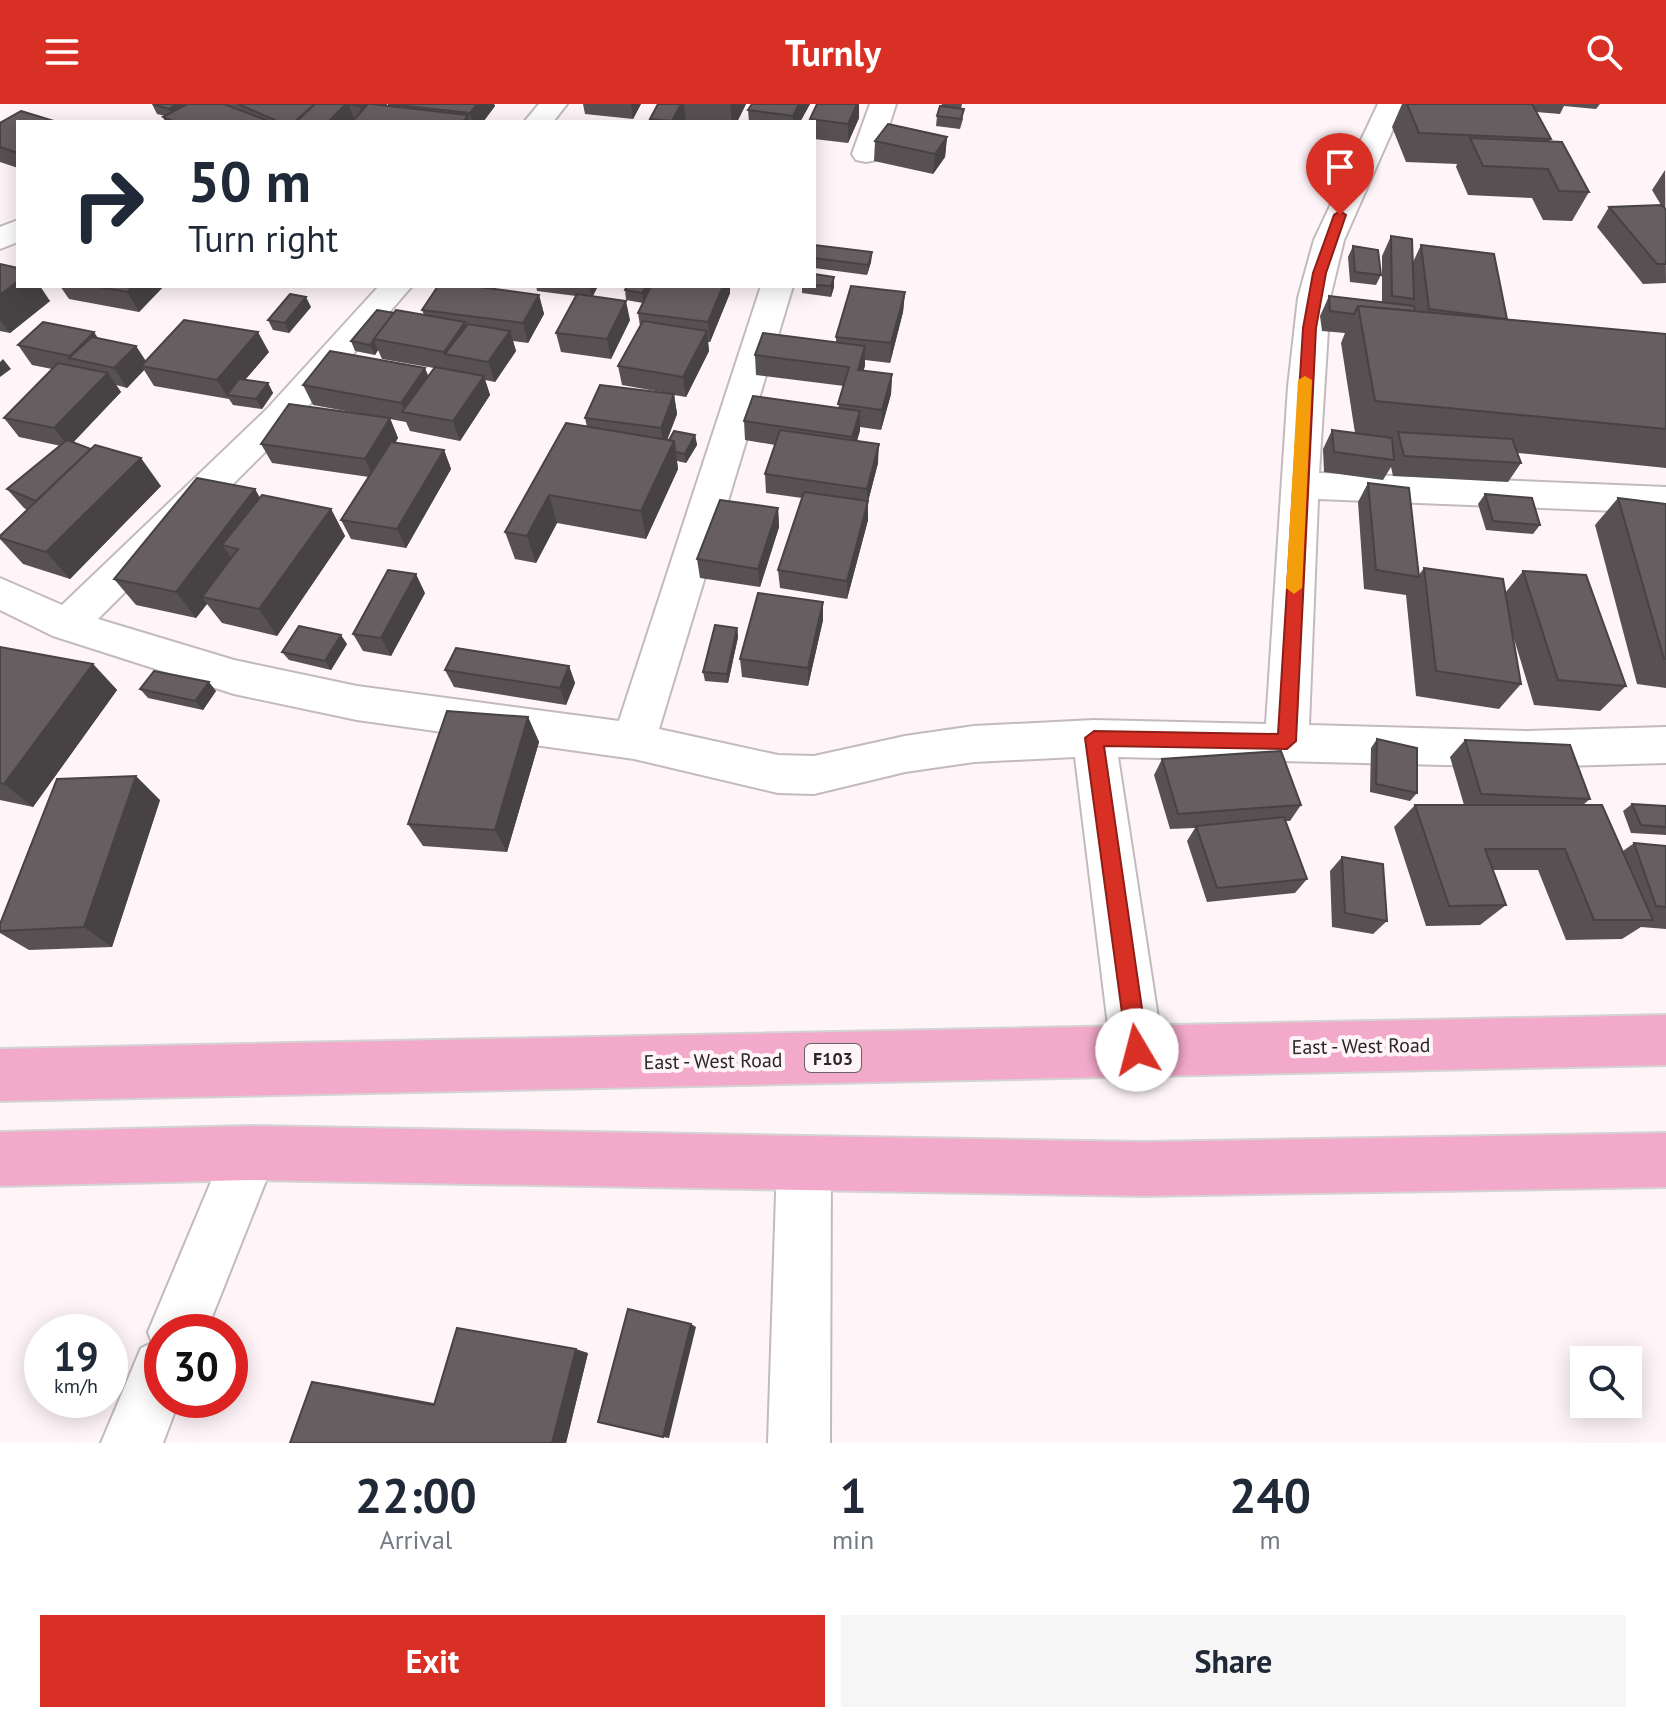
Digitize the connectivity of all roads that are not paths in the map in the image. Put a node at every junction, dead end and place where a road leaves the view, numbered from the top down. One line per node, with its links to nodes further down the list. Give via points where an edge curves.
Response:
1 (554, 104): 4 (street)
2 (883, 104): 5 (street)
3 (1391, 104): 8 (street, via 1329,240 1320,273 1309,328)
4 (540, 120)
5 (866, 154)
6 (394, 288): 11 (street, via 180,517)
7 (777, 288): 13 (street, via 757,402)
8 (1299, 485): 9 (street); 14 (street)
9 (1666, 500)
10 (0, 593): 11 (street)
11 (67, 625): 13 (street, via 234,677 342,700)
12 (1094, 738): 13 (street, via 974,744 814,775 778,774); 14 (street); 17 (street)
13 (634, 741)
14 (1287, 741): 15 (street, via 1527,749)
15 (1666, 745)
16 (1666, 1040): 17 (main road, East - West Road / F103)
17 (1137, 1050): 18 (main road, East - West Road / F103)
18 (0, 1075)
19 (250, 1153): 20 (main road); 22 (main road); 23 (street)
20 (0, 1159)
21 (1666, 1160): 22 (main road, via 1144,1169)
22 (804, 1163): 26 (street)
23 (184, 1314)
24 (144, 1413): 25 (street)
25 (132, 1443)
26 (799, 1443)

